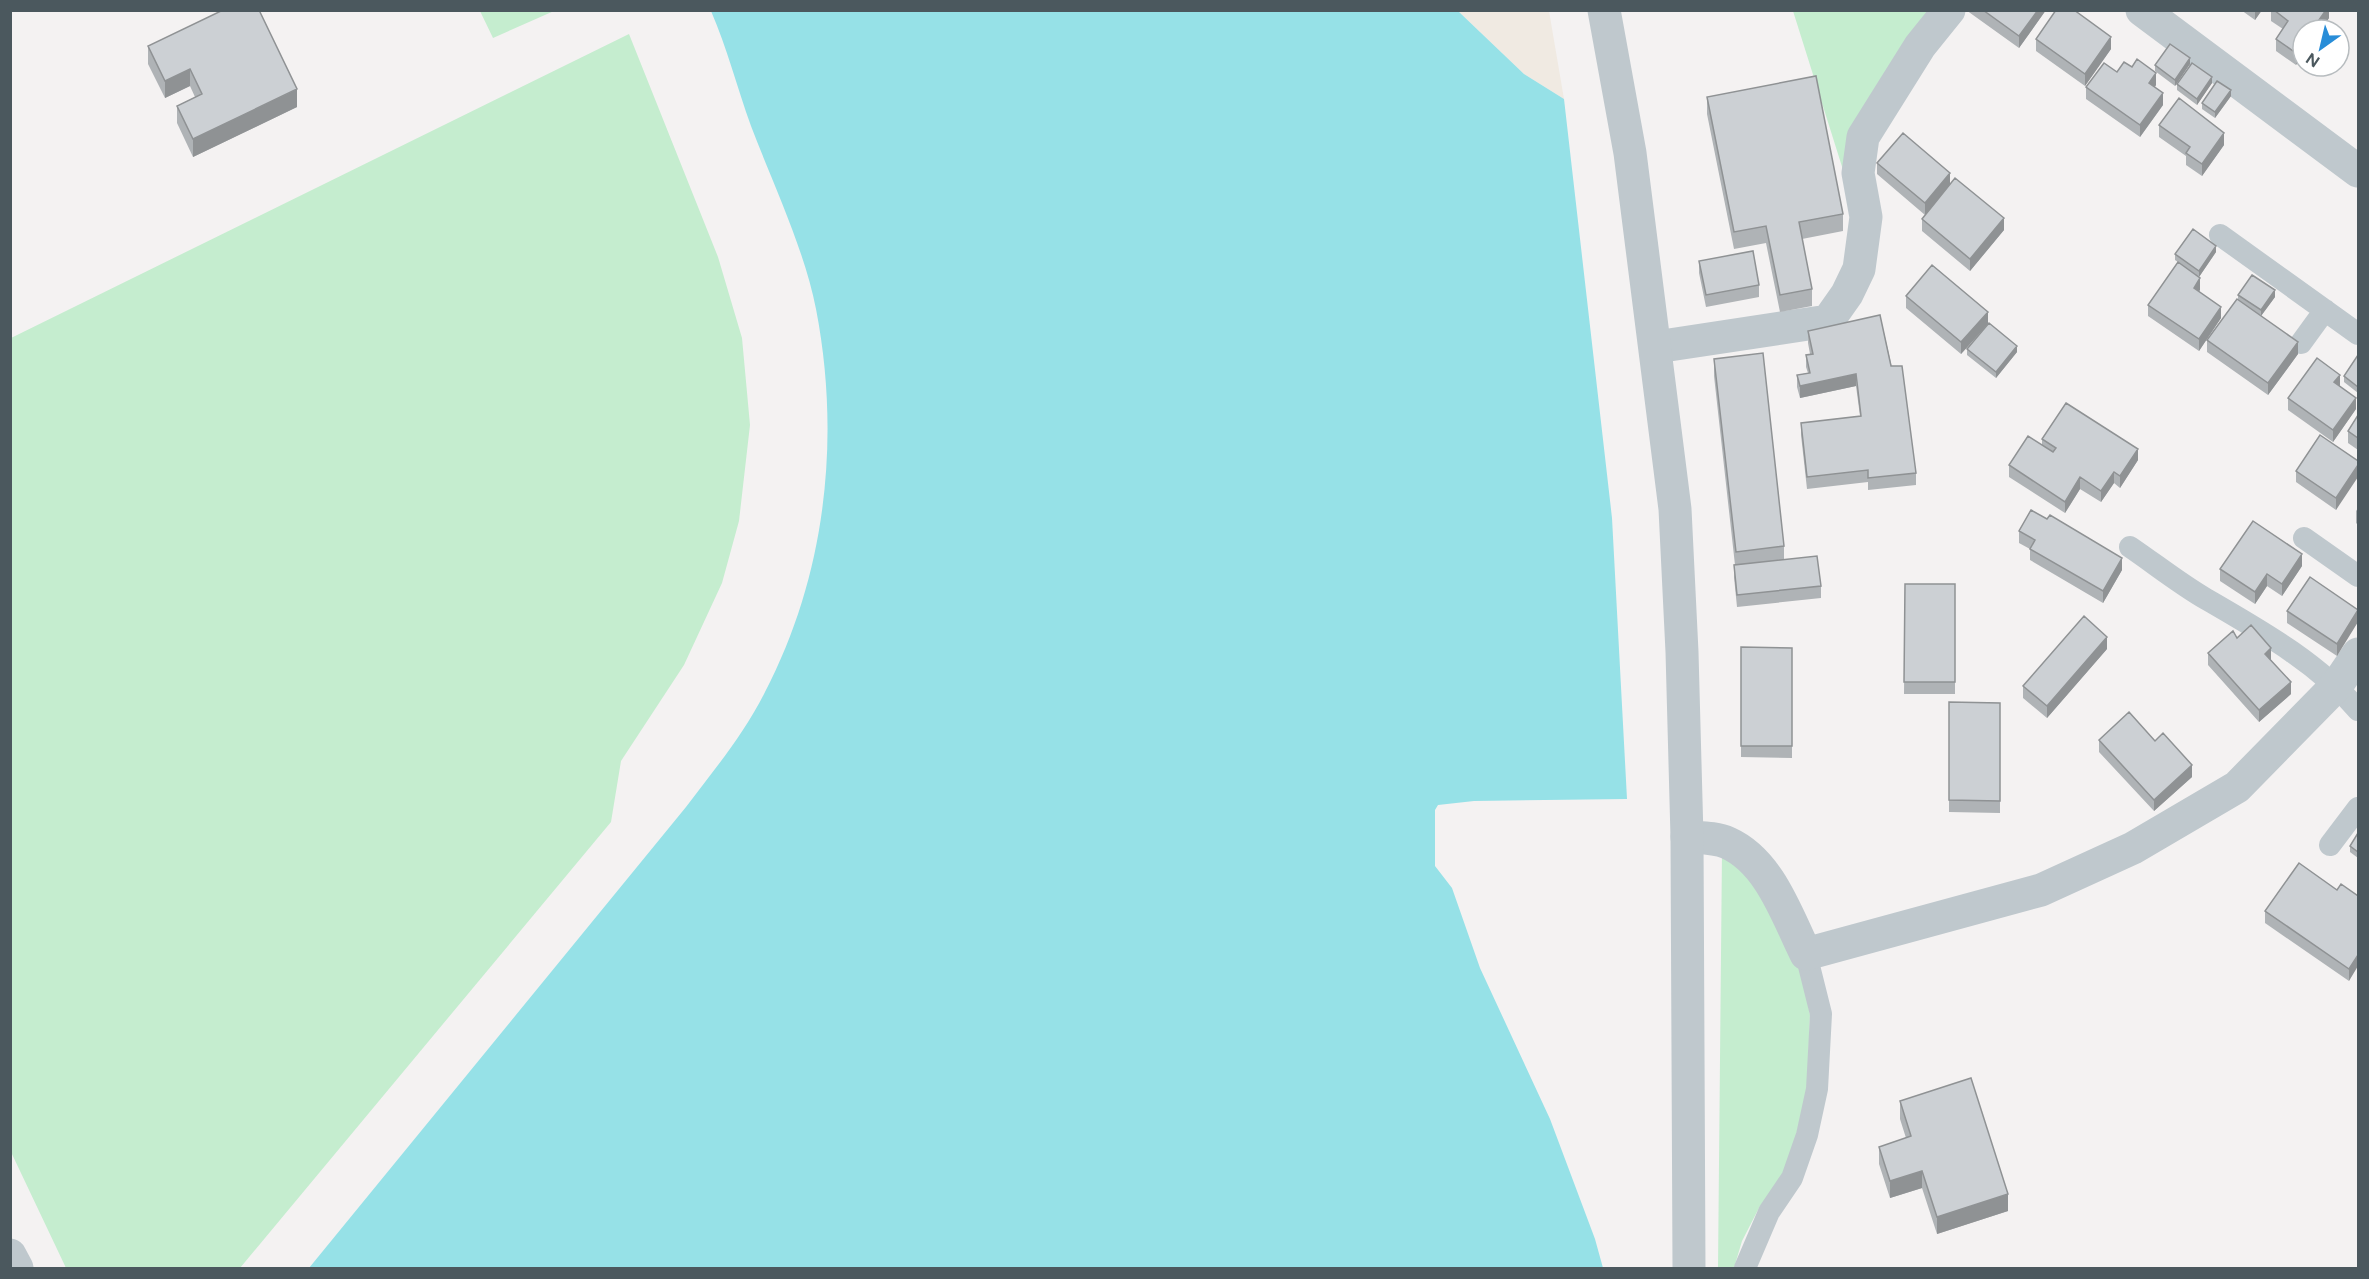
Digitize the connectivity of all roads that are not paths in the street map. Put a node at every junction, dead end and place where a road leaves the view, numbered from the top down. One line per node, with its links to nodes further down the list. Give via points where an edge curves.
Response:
1 (1604, 10): 9 (street, via 1630,153)
2 (1949, 10): 9 (street, via 1920,46 1863,137 1858,173 1866,217 1859,269 1828,321)
3 (2142, 10): 4 (street)
4 (2358, 171)
5 (2220, 235): 6 (lane)
6 (2325, 310): 7 (lane); 8 (lane)
7 (2358, 334)
8 (2301, 343)
9 (1656, 347): 17 (street, via 1675,509)
10 (2304, 538): 12 (lane)
11 (2130, 547): 14 (lane, via 2204,598 2257,627)
12 (2358, 576)
13 (2358, 654): 14 (street)
14 (2337, 684): 15 (lane); 19 (street, via 2237,787 2133,848 2041,890)
15 (2358, 710)
16 (2358, 808): 18 (lane)
17 (1687, 837): 19 (street, via 1713,838 1745,853 1766,876); 22 (street)
18 (2330, 845)
19 (1806, 954): 23 (lane, via 1821,1014 1817,1089 1792,1178 1768,1212)
20 (10, 1255): 21 (street)
21 (17, 1269)
22 (1689, 1269)
23 (1745, 1269)

